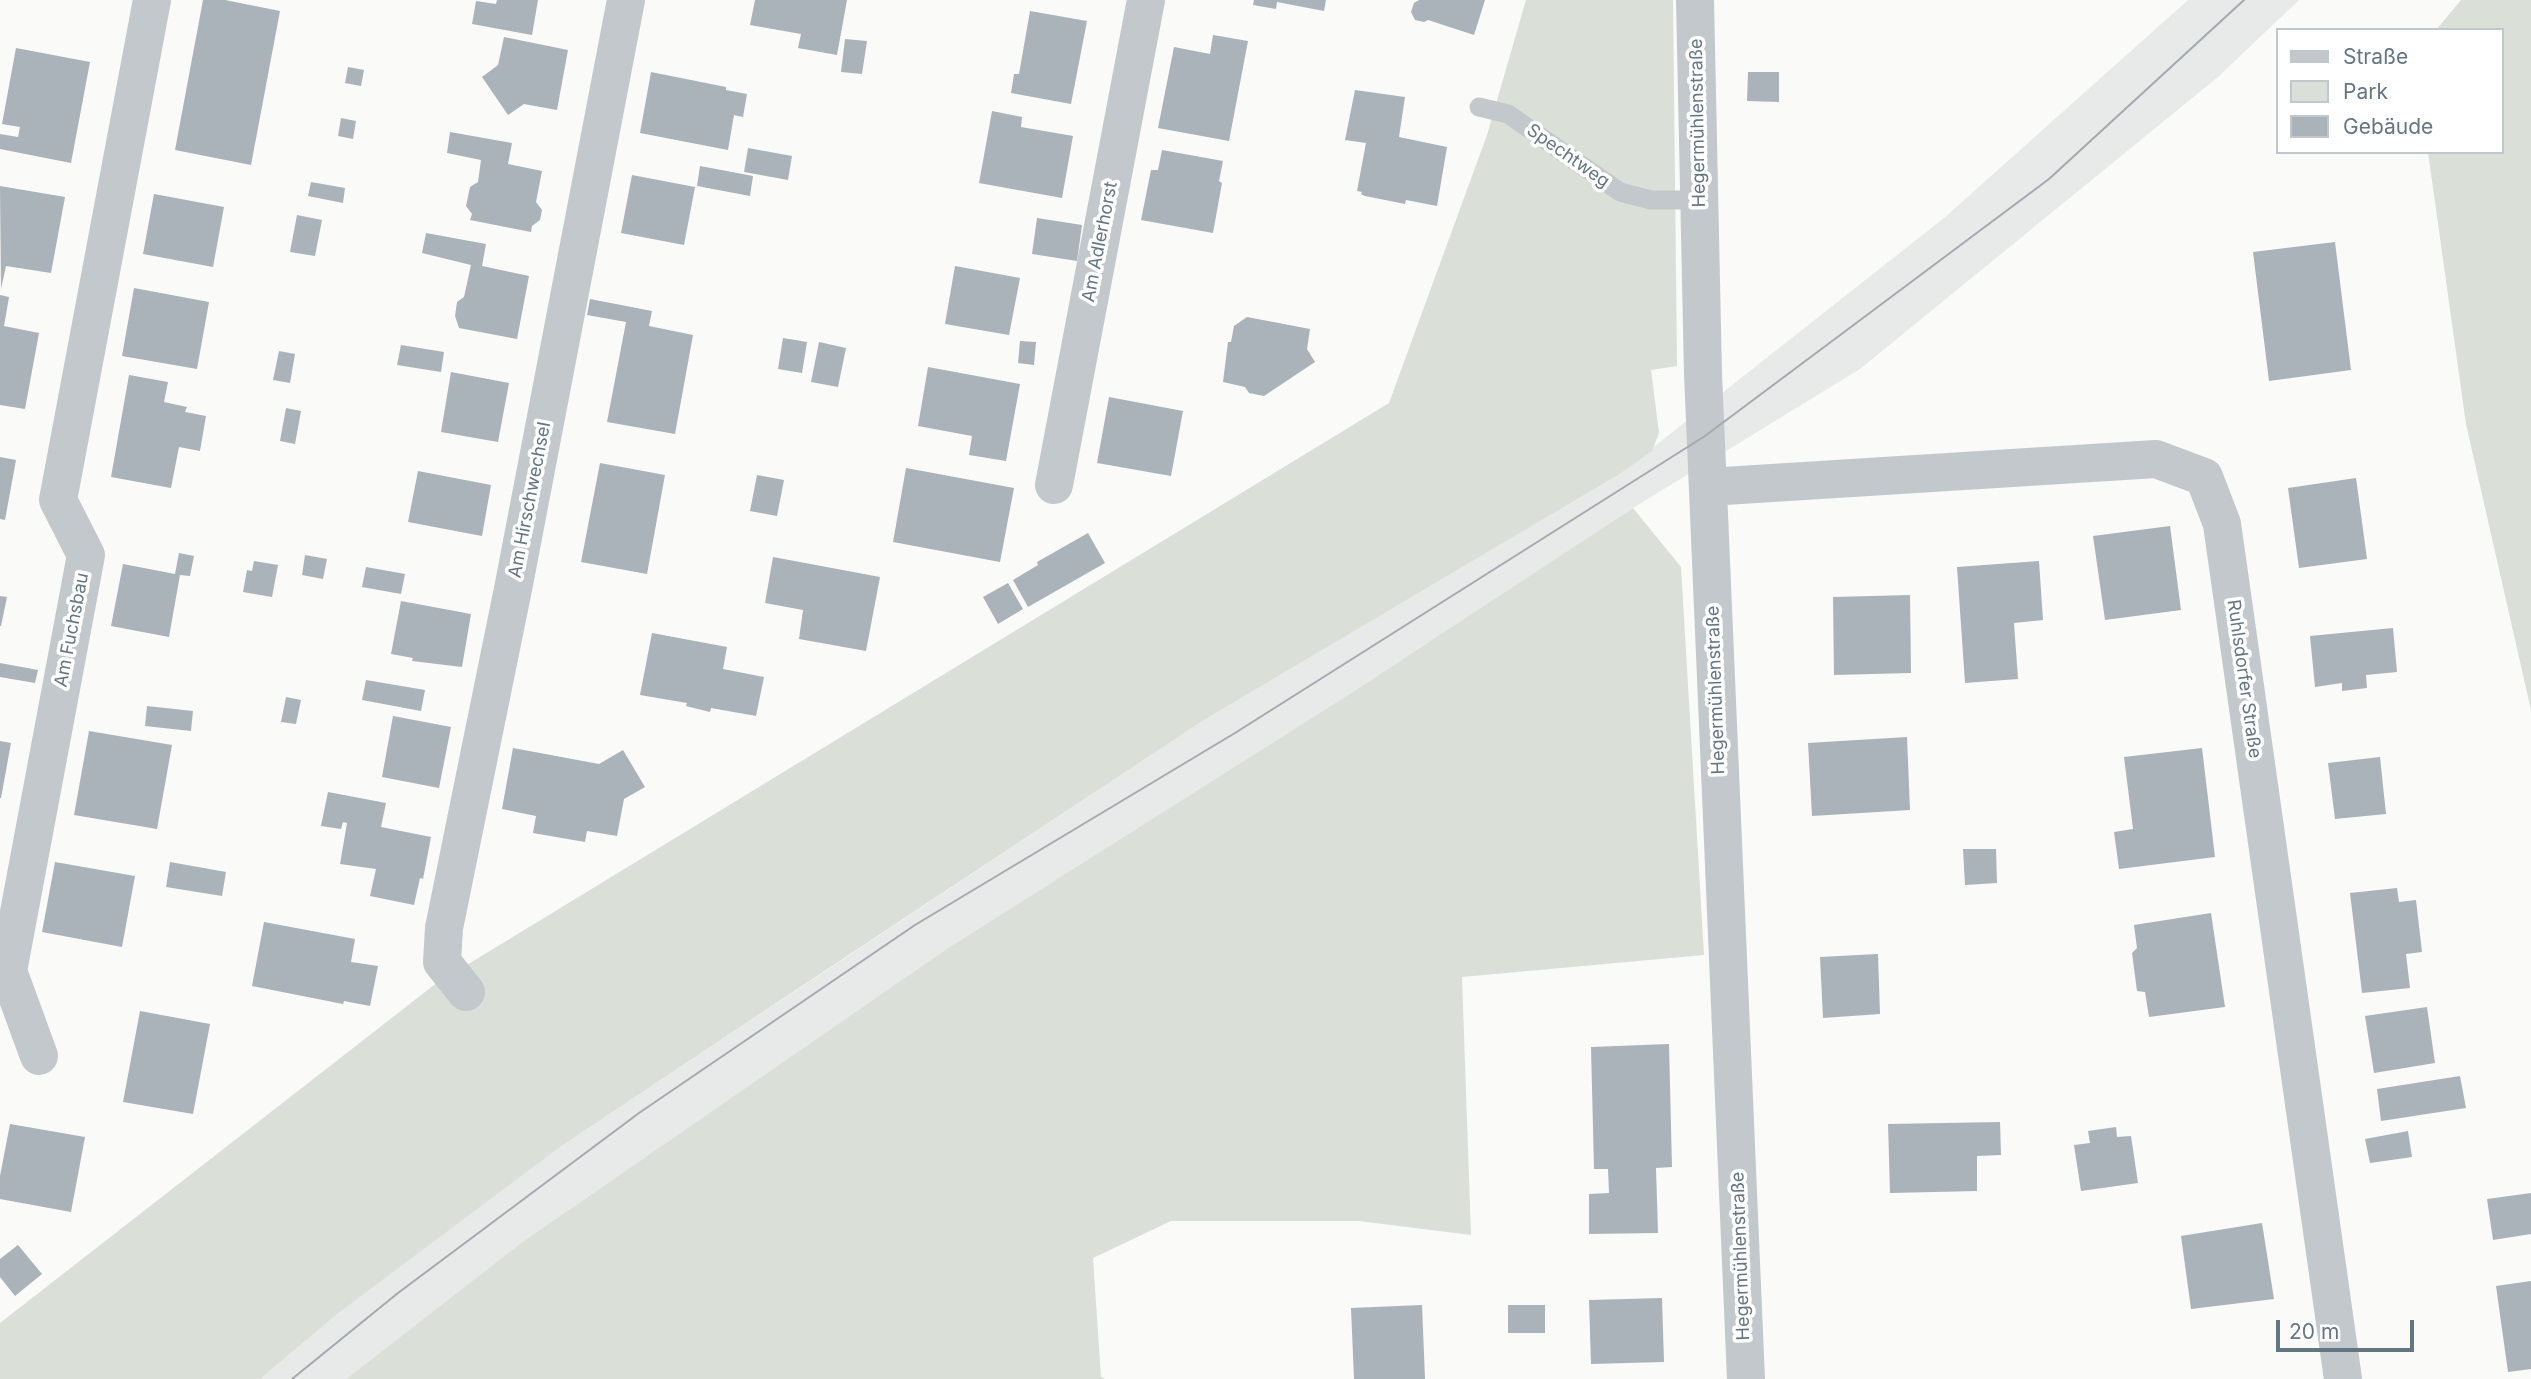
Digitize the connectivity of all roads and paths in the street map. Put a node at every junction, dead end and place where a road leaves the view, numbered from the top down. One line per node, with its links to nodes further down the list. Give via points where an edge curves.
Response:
1 (152, 0): 10 (street, Am Fuchsbau, via 58,500 86,555 8,971)
2 (626, 0): 9 (street, Am Hirschwechsel, via 444,928 442,961)
3 (1146, 0): 7 (street, Am Adlerhorst)
4 (1695, 0): 6 (street, Hegermühlenstraße)
5 (1479, 107): 6 (lane, Spechtweg, via 1508,114 1620,192 1651,200)
6 (1700, 200): 8 (street, Hegermühlenstraße)
7 (1054, 485)
8 (1708, 487): 11 (street, Hegermühlenstraße); 12 (street, Ruhlsdorfer Straße, via 2156,459 2204,477 2222,524)
9 (466, 992)
10 (38, 1056)
11 (1746, 1379)
12 (2343, 1379)

